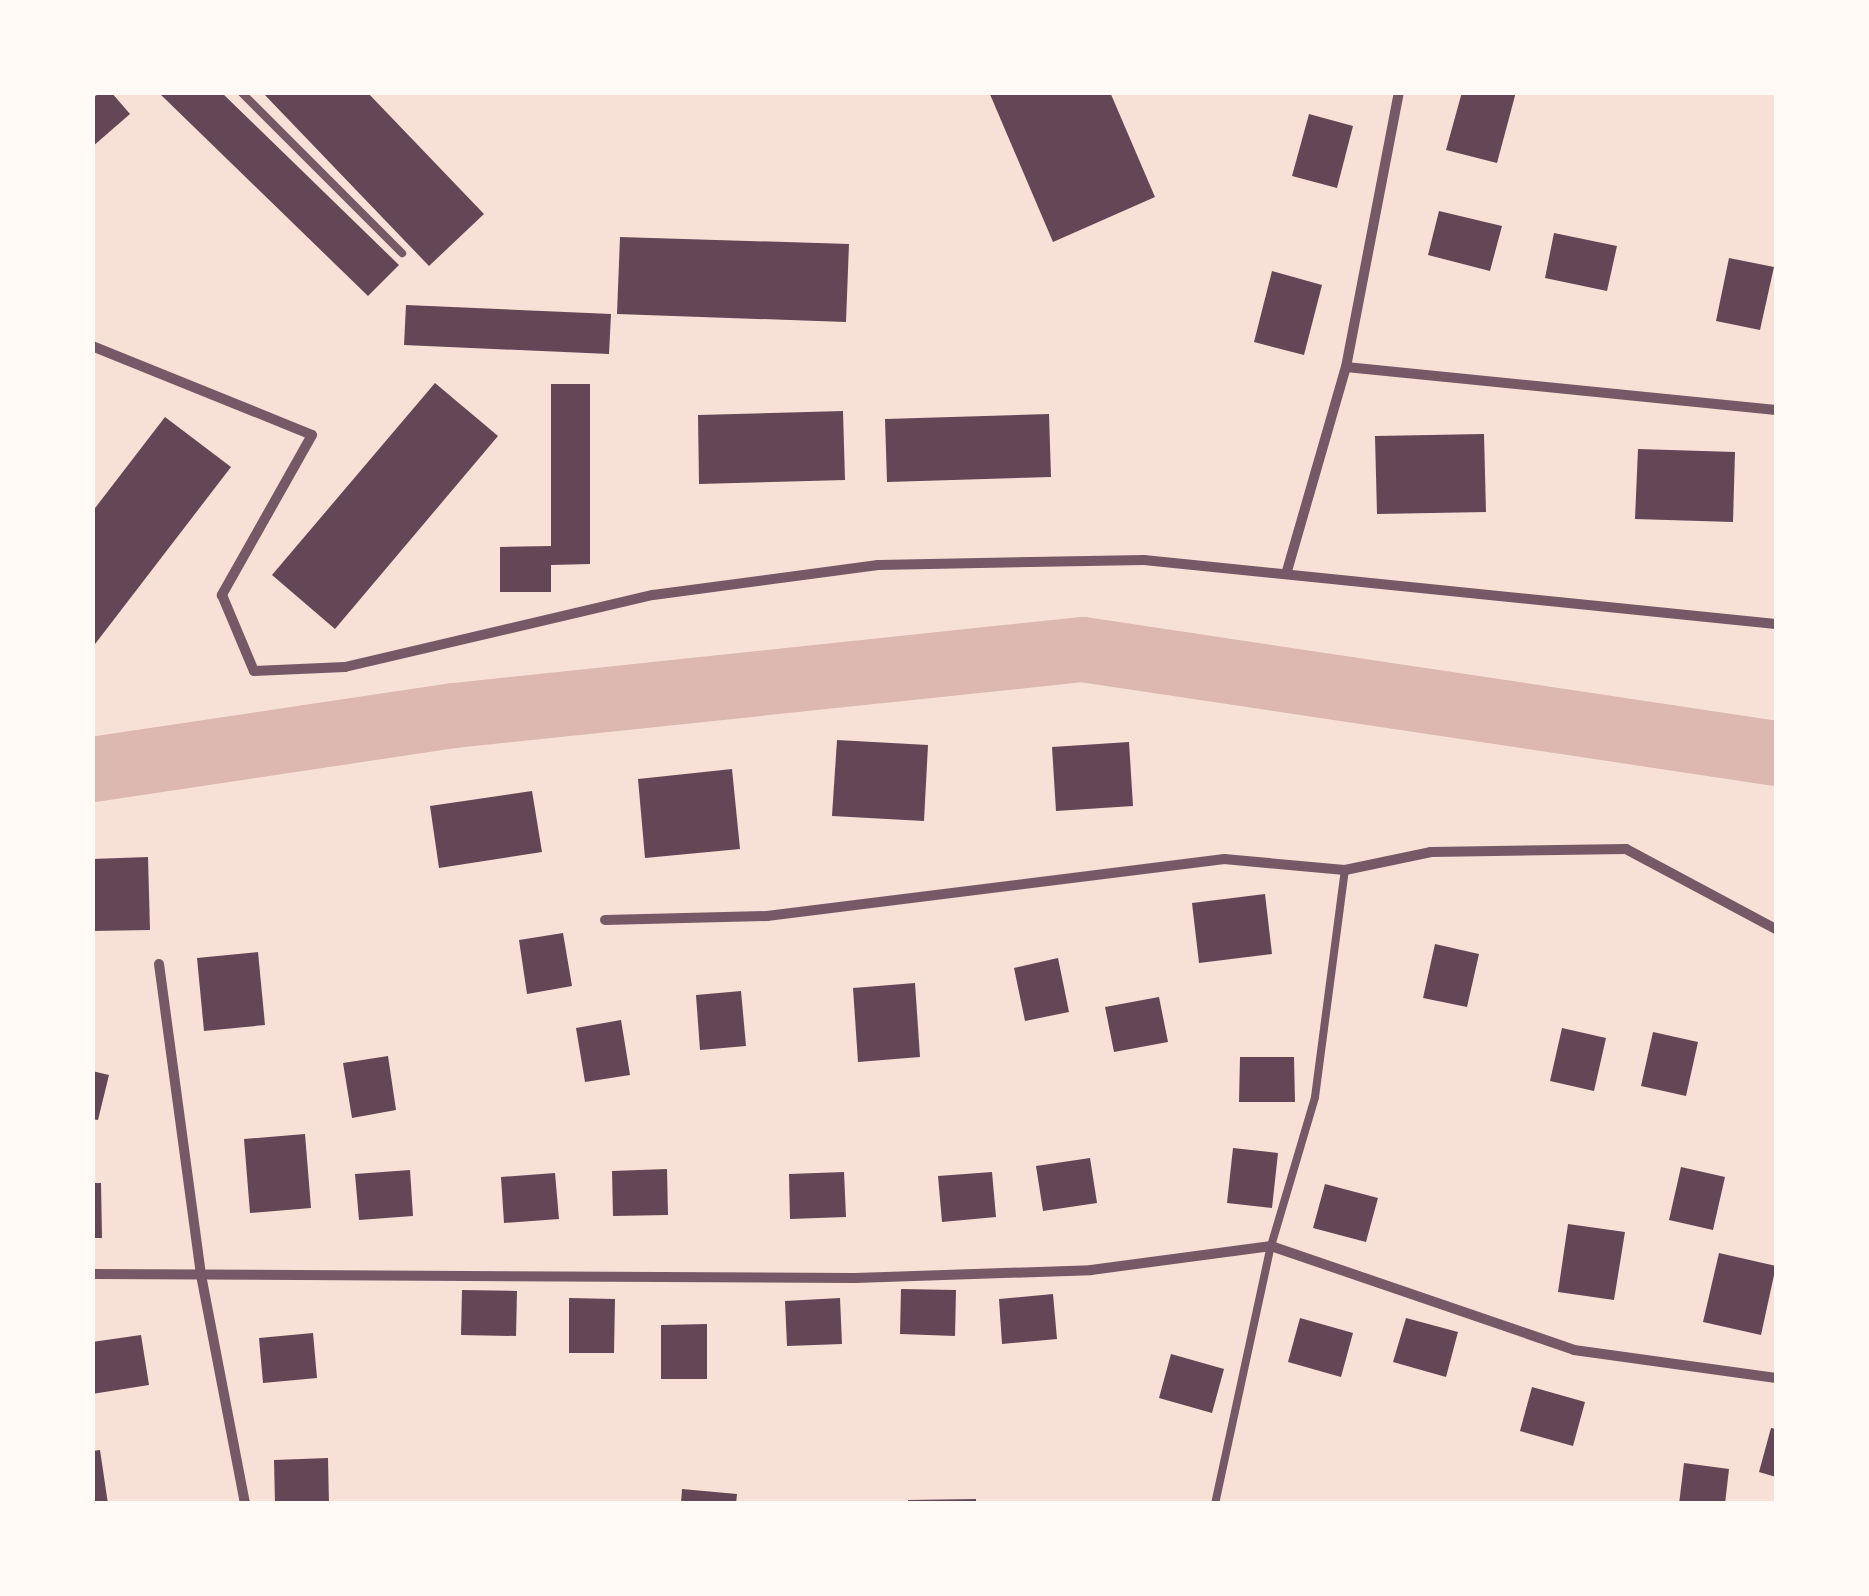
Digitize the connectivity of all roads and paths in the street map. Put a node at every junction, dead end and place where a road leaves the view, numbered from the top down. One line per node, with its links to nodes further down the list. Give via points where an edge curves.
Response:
1 (241, 92): 3 (lane)
2 (1399, 92): 5 (street)
3 (402, 253)
4 (92, 346): 7 (street, via 312,435 222,594 254,671 344,667 653,595 878,565 1144,560)
5 (1346, 367): 6 (street); 7 (street)
6 (1776, 410)
7 (1287, 572): 8 (street)
8 (1776, 624)
9 (1345, 870): 10 (street, via 1224,859 767,916); 11 (street, via 1431,852 1626,849); 13 (lane, via 1315,1097)
10 (605, 920)
11 (1776, 929)
12 (159, 964): 15 (street)
13 (1271, 1246): 15 (street, via 1091,1270 854,1278); 16 (street, via 1574,1350); 18 (lane)
14 (92, 1274): 15 (street)
15 (201, 1275): 17 (street)
16 (1776, 1378)
17 (245, 1504)
18 (1215, 1504)

